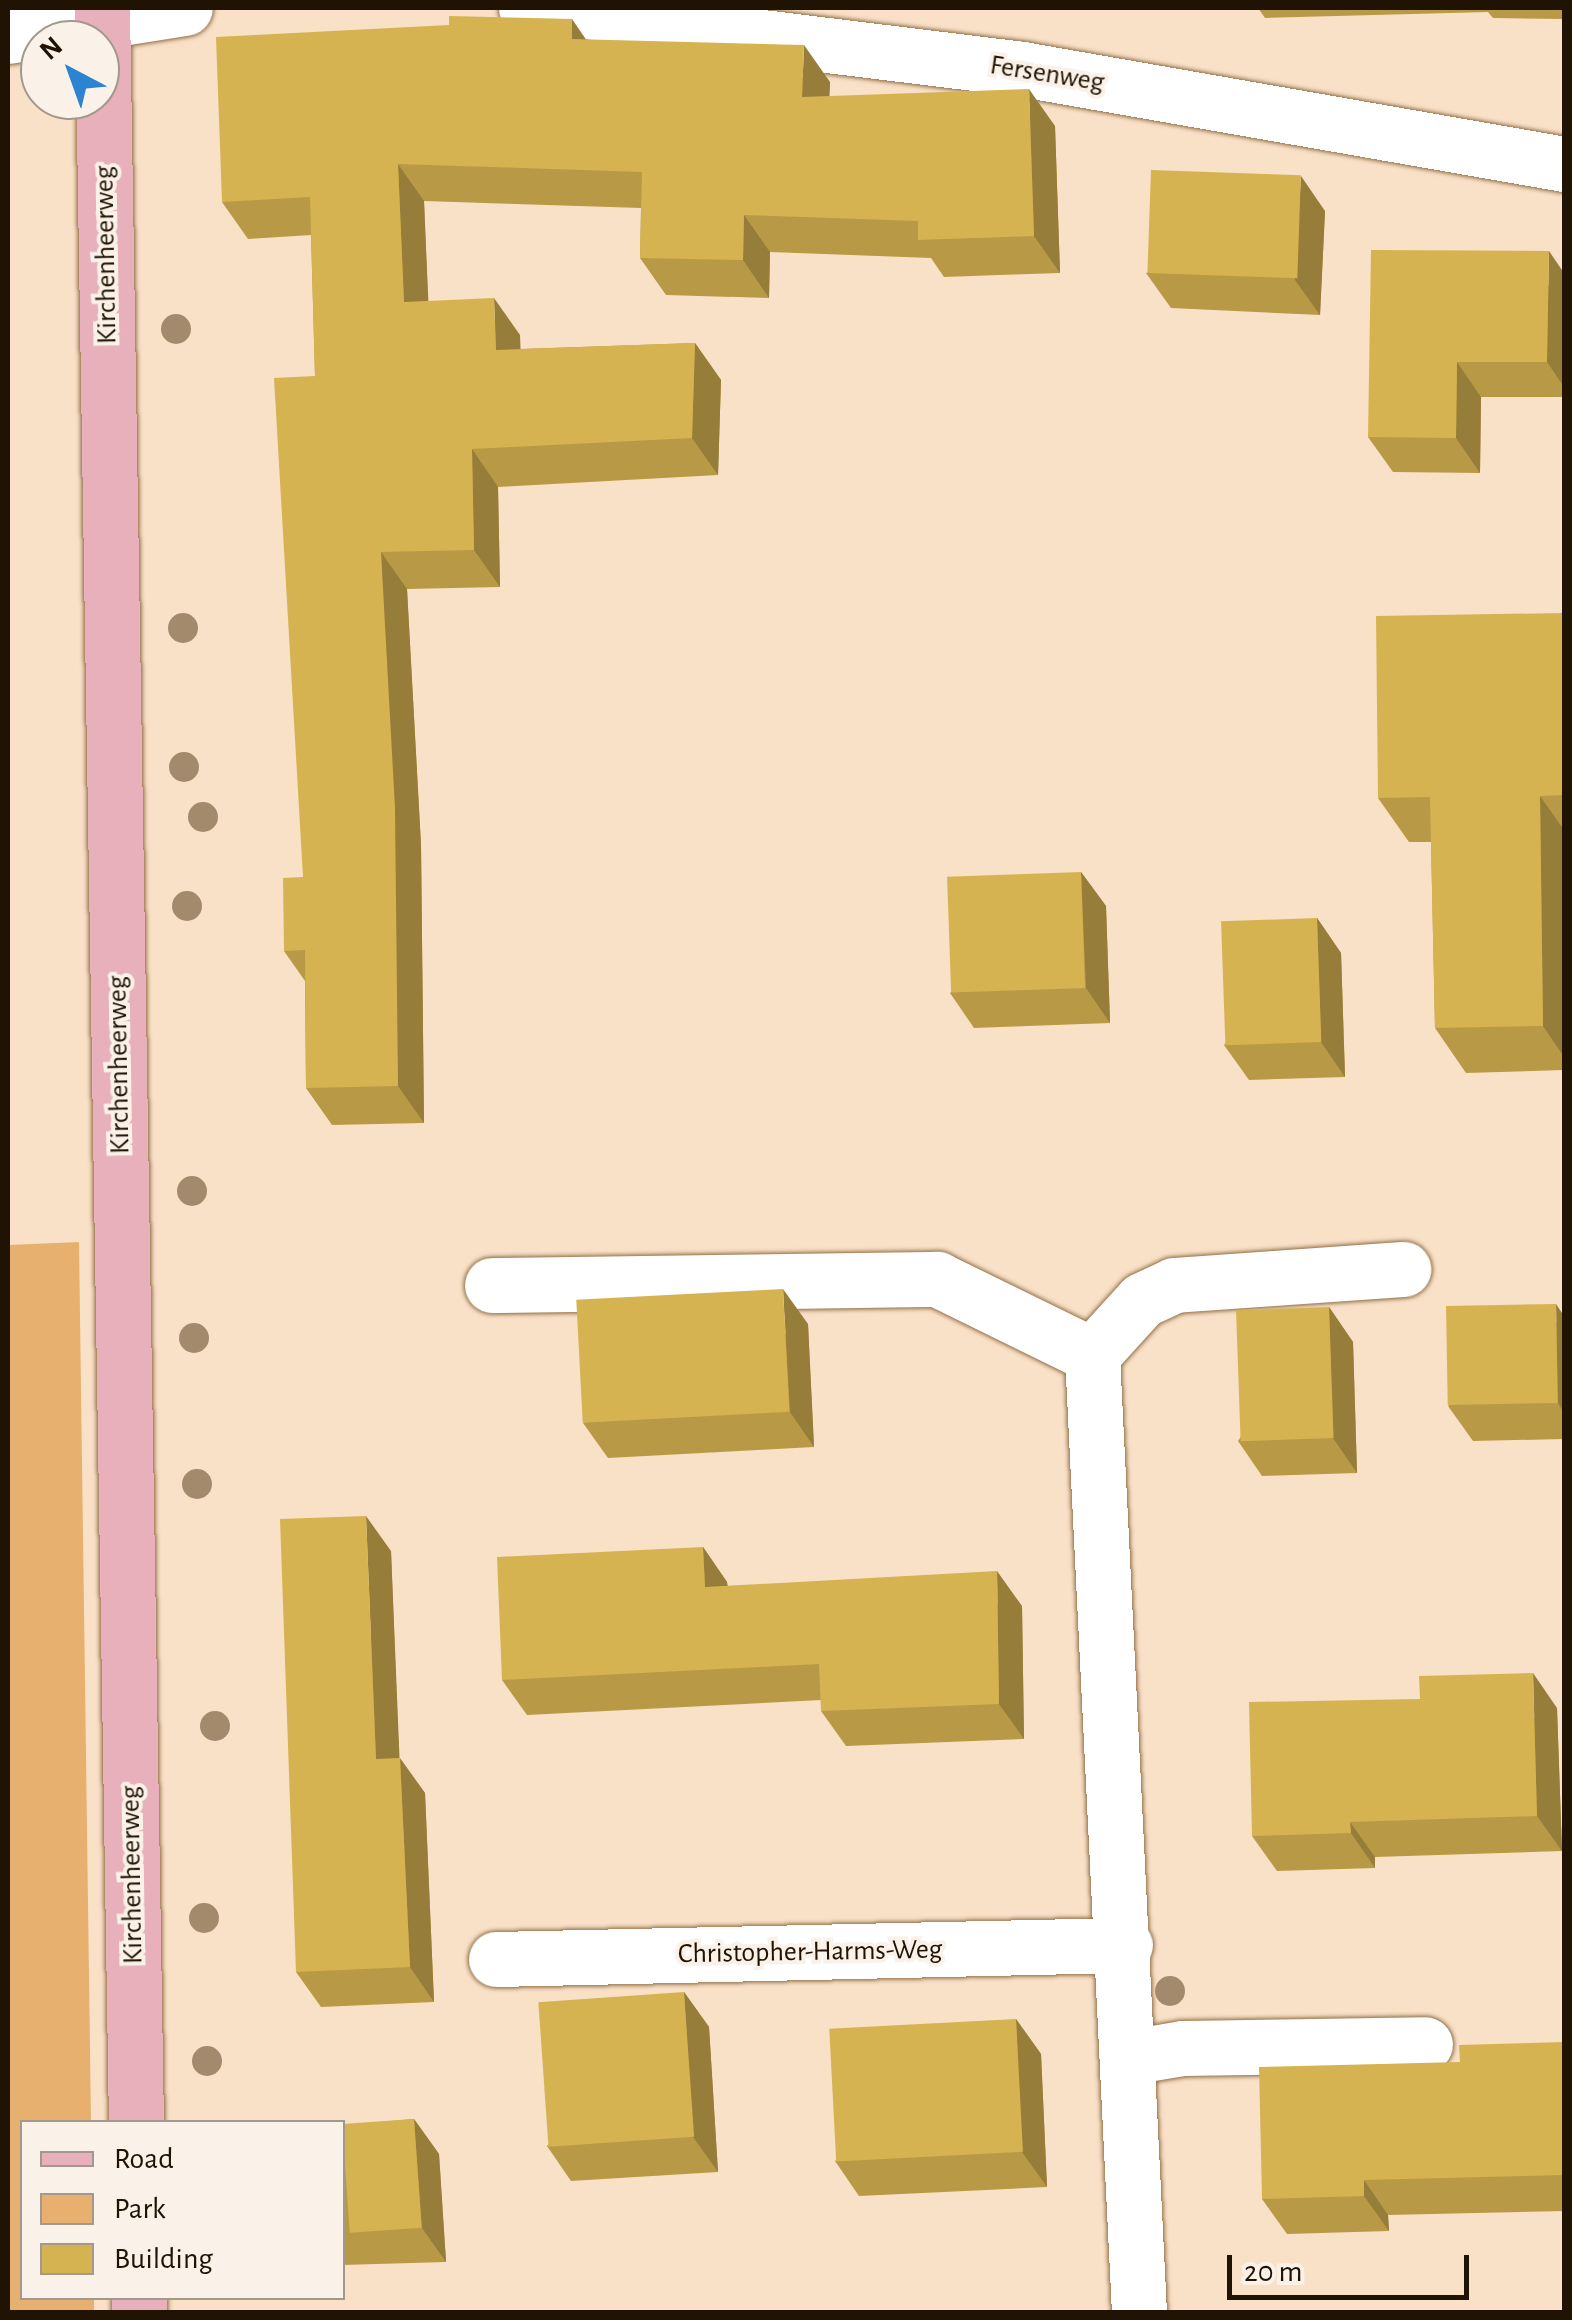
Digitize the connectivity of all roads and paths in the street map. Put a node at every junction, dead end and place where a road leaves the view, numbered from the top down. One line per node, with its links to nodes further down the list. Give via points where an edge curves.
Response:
1 (185, 8): 3 (street)
2 (526, 8): 5 (street, Fersenweg, via 1022,69)
3 (102, 14): 4 (street); 13 (main road, Kirchenheerweg)
4 (8, 36)
5 (1564, 164)
6 (1404, 1269): 8 (street, via 1174,1285 1142,1300)
7 (492, 1285): 8 (street, via 937,1279)
8 (1092, 1354): 9 (street)
9 (1125, 1945): 10 (street, Christopher-Harms-Weg); 12 (street)
10 (496, 1959)
11 (1425, 2044): 12 (street, via 1183,2048)
12 (1129, 2057): 14 (street)
13 (136, 2120)
14 (1139, 2312)

